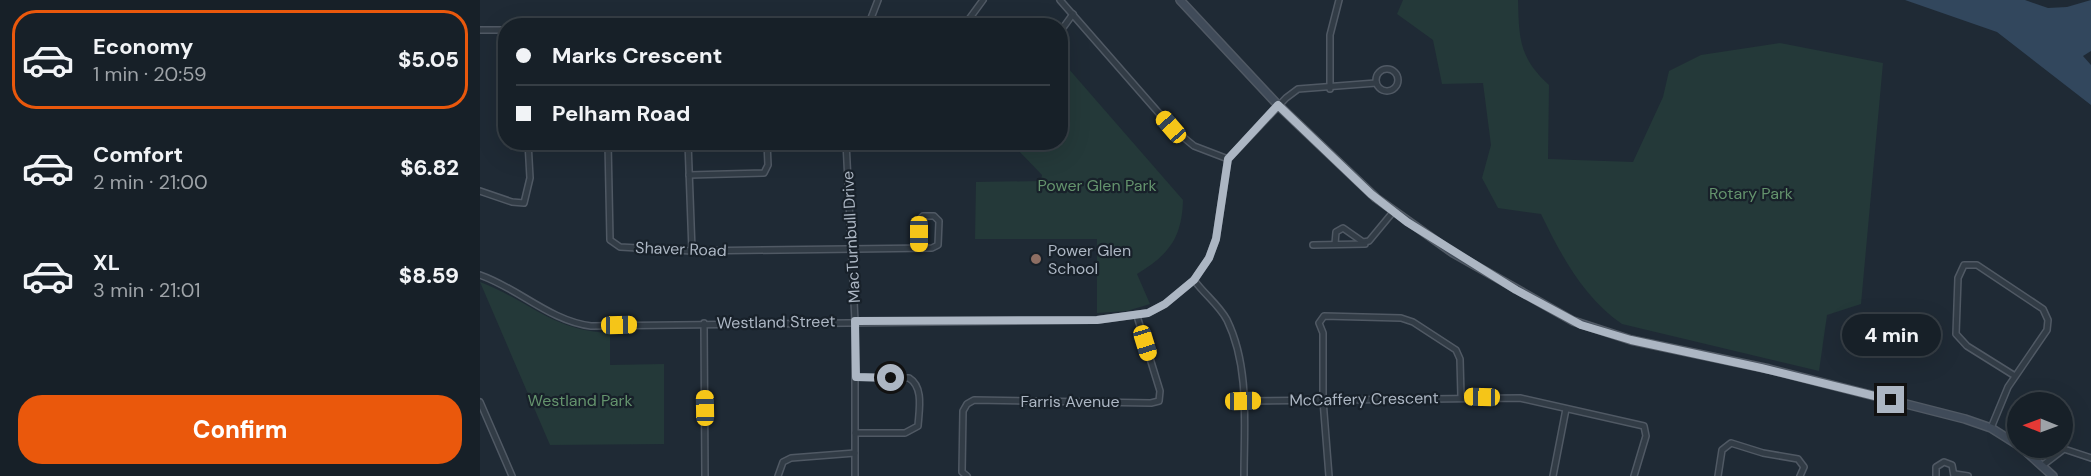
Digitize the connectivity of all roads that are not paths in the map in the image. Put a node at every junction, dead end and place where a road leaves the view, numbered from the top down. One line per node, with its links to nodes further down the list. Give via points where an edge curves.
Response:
1 (878, 0): 7 (street)
2 (983, 0): 8 (street)
3 (1060, 0): 6 (street)
4 (1180, 0): 14 (main road)
5 (1339, 0): 13 (street, via 1329,35)
6 (1073, 14): 9 (street); 20 (street, via 1171,127 1194,146)
7 (871, 18)
8 (970, 18)
9 (1068, 21)
10 (480, 30): 11 (street)
11 (498, 30)
12 (1376, 83): 12 (street, via 1385,69 1398,76 1397,87 1391,91 1380,89); 13 (street)
13 (1330, 89): 14 (street, via 1298,89)
14 (1278, 105): 20 (street); 23 (main road)
15 (528, 150): 22 (street, via 530,178 524,203)
16 (608, 150): 29 (street, Shaver Road, via 608,212 613,244)
17 (688, 150): 21 (street)
18 (768, 150): 21 (street, via 764,173)
19 (846, 150): 28 (street, MacTurnbull Drive)
20 (1228, 159): 31 (street, Westland Street, via 1216,239)
21 (689, 175): 29 (street)
22 (480, 191)
23 (1393, 212): 24 (street); 42 (main road, via 1472,264 1593,330 1780,372)
24 (1372, 239): 25 (street, via 1363,244); 25 (street, via 1364,242 1343,228 1336,232)
25 (1335, 244): 26 (street)
26 (1313, 245)
27 (919, 248): 27 (street, via 919,220 934,216 939,221 938,245); 28 (street, Shaver Road)
28 (852, 249): 29 (street, Shaver Road); 33 (street, MacTurnbull Drive)
29 (692, 251)
30 (480, 275): 34 (street, Westland Street, via 580,324)
31 (1194, 280): 32 (street, Westland Street, via 1165,304); 39 (street, via 1226,318 1242,371)
32 (1137, 316): 33 (street, Westland Street, via 1097,320); 54 (street, Farris Avenue, via 1160,391 1159,401 974,400 963,411 962,472)
33 (855, 321): 34 (street, Westland Street); 36 (street, MacTurnbull Drive)
34 (705, 323): 51 (street)
35 (2015, 376): 35 (street, via 2048,330 2046,314 1977,265 1966,264 1958,278 1957,336 1972,350); 42 (street)
36 (856, 377): 43 (street, MacTurnbull Drive); 43 (street, via 909,378 919,391 918,426 905,433)
37 (1461, 397): 38 (street, McCaffery Crescent); 38 (street, via 1456,350 1413,322 1401,318 1327,315 1319,323 1323,333); 41 (street, McCaffery Crescent, via 1520,398)
38 (1323, 400): 39 (street, McCaffery Crescent); 56 (street)
39 (1243, 401): 55 (street)
40 (480, 402): 50 (street)
41 (1566, 409): 57 (street); 58 (street, McCaffery Crescent, via 1644,426 1646,436)
42 (1991, 428): 44 (main road)
43 (855, 433): 45 (street, MacTurnbull Drive)
44 (2007, 438)
45 (855, 453): 52 (street, via 791,458 783,462); 53 (street, MacTurnbull Drive)
46 (2034, 458): 48 (main road)
47 (2091, 458): 48 (street, via 2064,449)
48 (2043, 465): 63 (main road)
49 (1954, 475): 61 (street, via 1952,465 1944,462 1936,467); 62 (street)
50 (513, 476)
51 (705, 476)
52 (778, 476)
53 (855, 476)
54 (967, 476)
55 (1244, 476)
56 (1329, 476)
57 (1553, 476)
58 (1634, 476)
59 (1718, 476): 60 (street, via 1723,448 1733,443 1798,459 1804,467)
60 (1800, 476)
61 (1936, 476)
62 (1968, 476)
63 (2053, 476)

